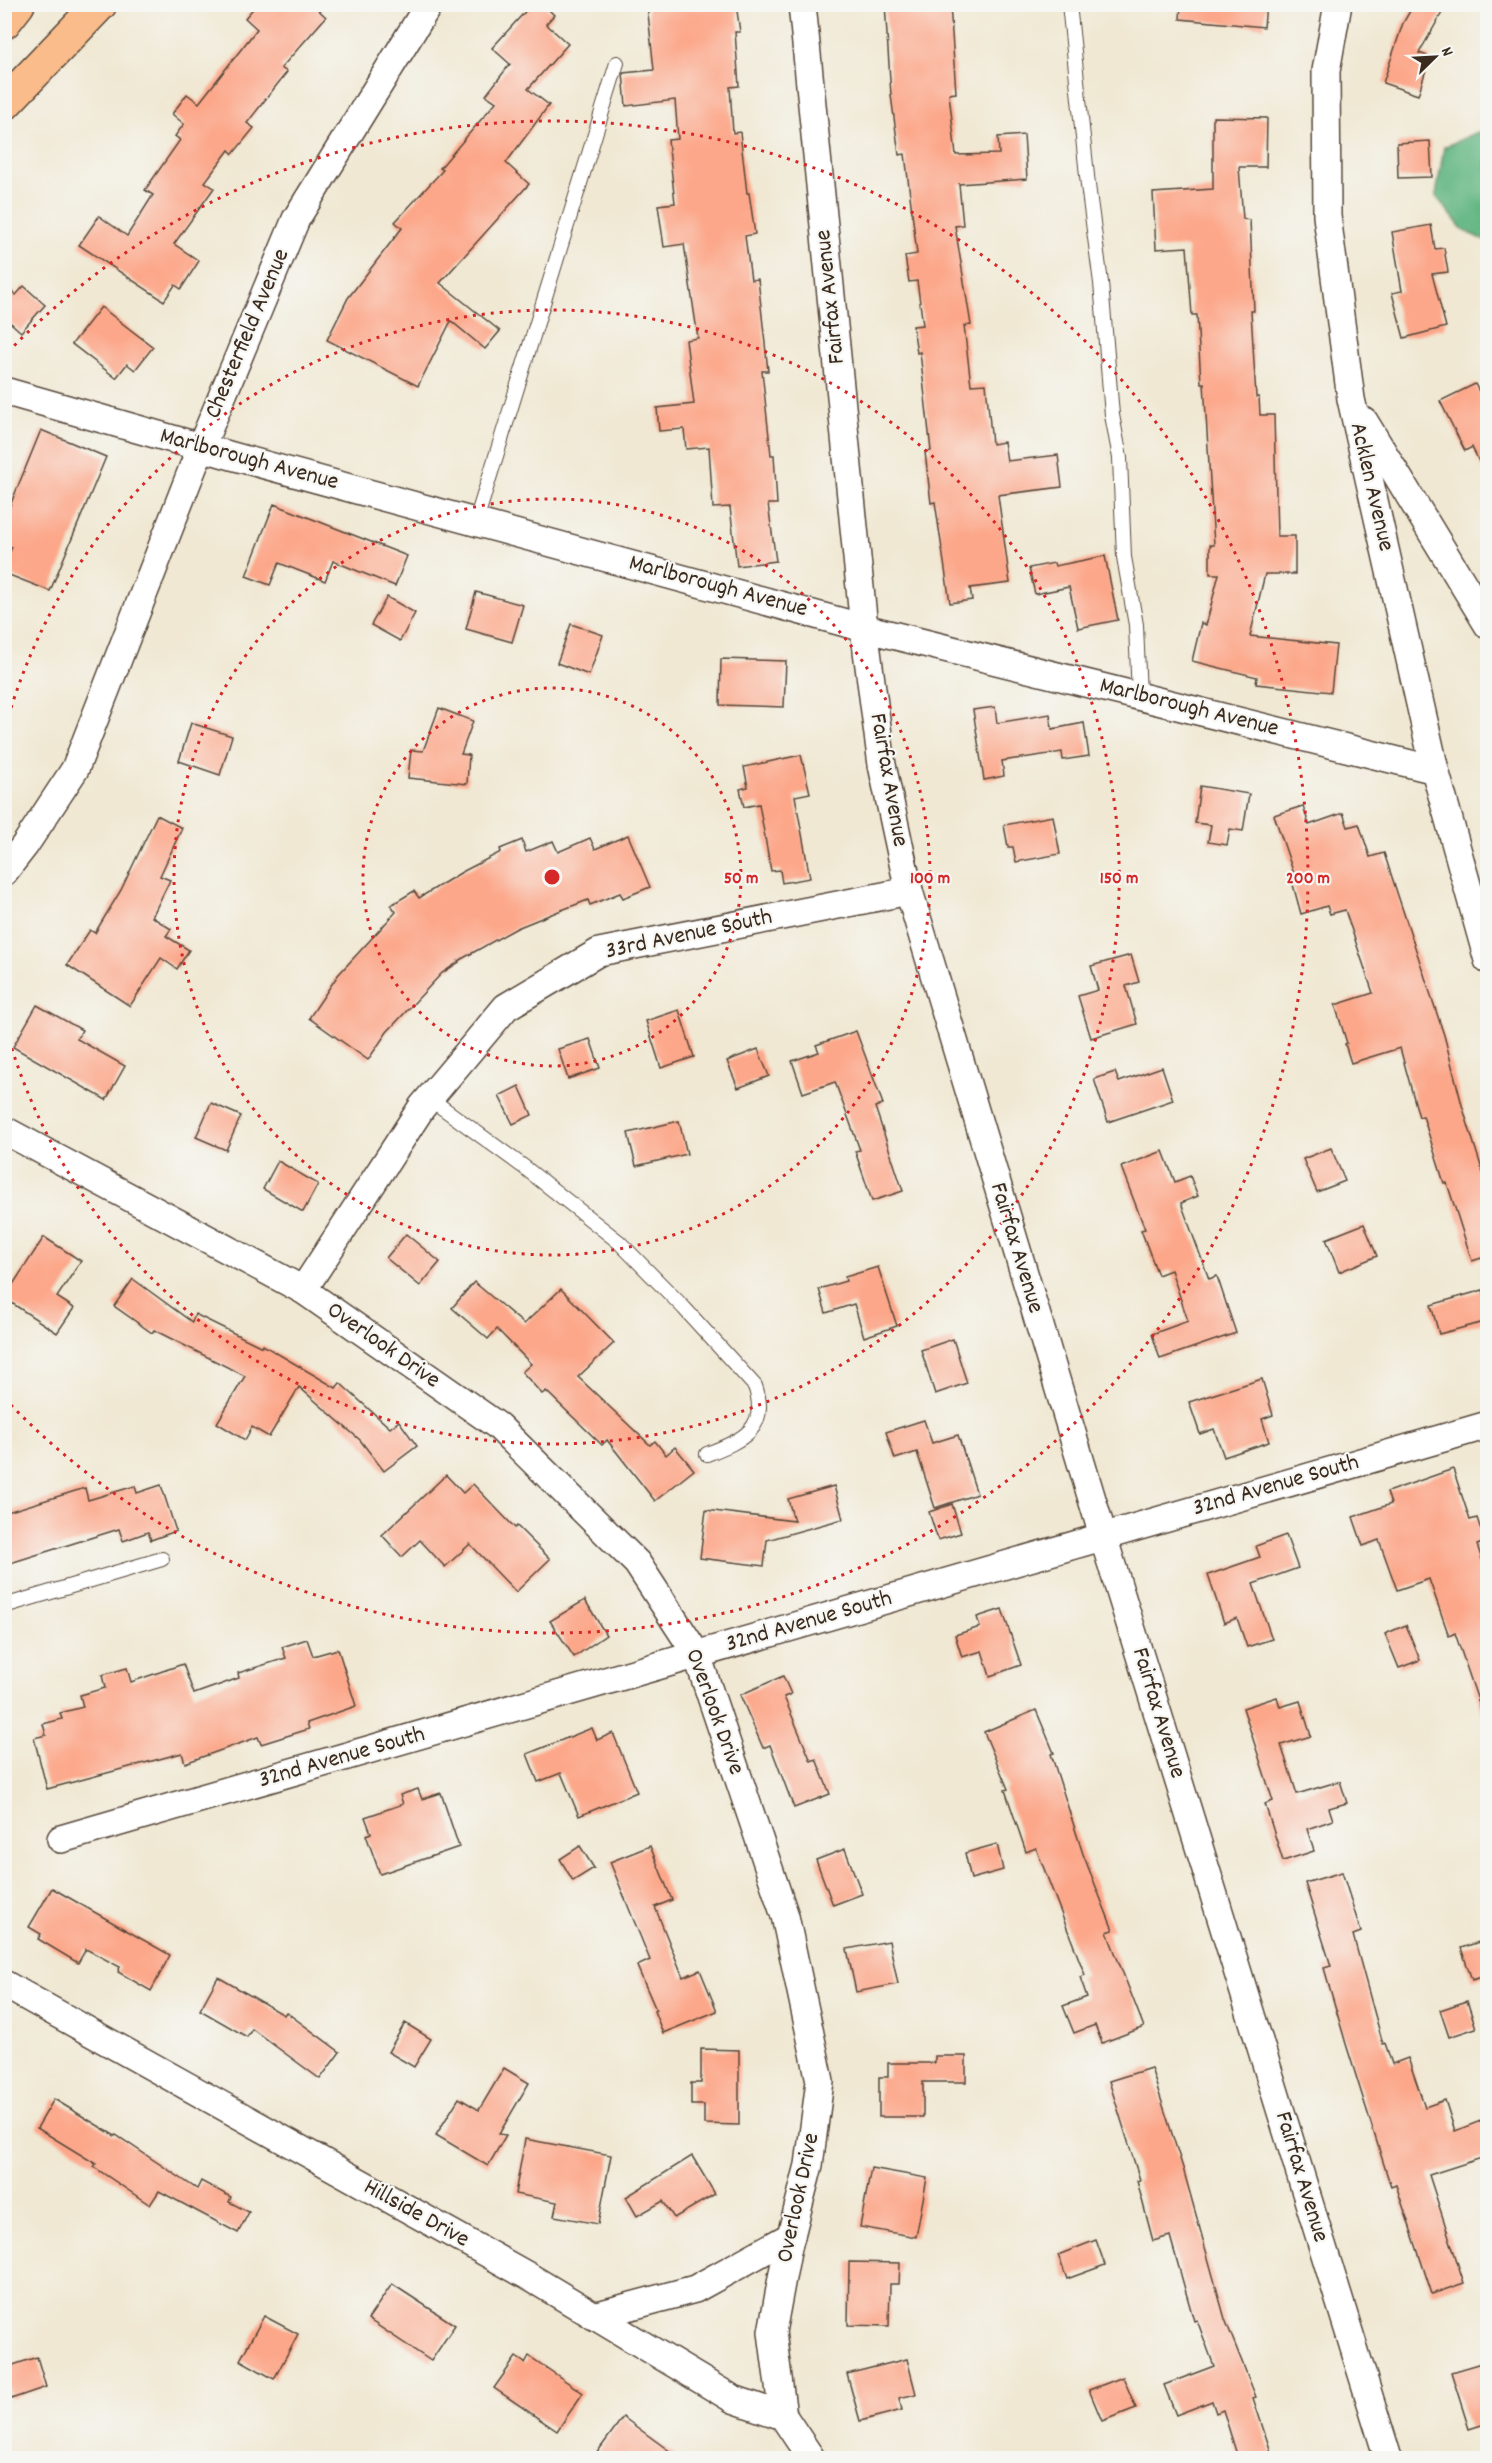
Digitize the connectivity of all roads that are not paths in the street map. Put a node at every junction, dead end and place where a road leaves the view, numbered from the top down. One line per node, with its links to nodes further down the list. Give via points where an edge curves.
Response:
1 (18, 4): 7 (highway)
2 (100, 4): 9 (highway)
3 (429, 4): 12 (street, Chesterfield Avenue, via 296,219)
4 (802, 4): 15 (street, Fairfax Avenue)
5 (1069, 4): 16 (lane, via 1112,415 1120,458 1124,557 1136,625)
6 (1338, 4): 11 (street, Acklen Avenue, via 1326,71 1327,216)
7 (4, 22)
8 (617, 63): 13 (lane)
9 (4, 104)
10 (4, 392): 12 (street, Marlborough Avenue)
11 (1351, 399): 14 (street); 17 (street, Acklen Avenue)
12 (201, 447): 13 (street, Marlborough Avenue); 18 (street, Chesterfield Avenue, via 75,769)
13 (476, 521): 15 (street, Marlborough Avenue)
14 (1488, 625)
15 (864, 628): 16 (street, Marlborough Avenue); 19 (street, Fairfax Avenue, via 882,765)
16 (1139, 696): 17 (street, Marlborough Avenue)
17 (1435, 770): 20 (street, Acklen Avenue)
18 (4, 872)
19 (909, 891): 21 (street, 33rd Avenue South, via 599,952 506,1007); 26 (street, Fairfax Avenue)
20 (1488, 960)
21 (429, 1098): 23 (street, 33rd Avenue South); 25 (lane, via 619,1242 755,1386 761,1410 750,1431 735,1443)
22 (4, 1130): 23 (street, Overlook Drive)
23 (303, 1290): 29 (street, Overlook Drive, via 498,1426 637,1563)
24 (1488, 1425): 26 (street, 32nd Avenue South)
25 (707, 1454)
26 (1103, 1536): 29 (street, 32nd Avenue South); 36 (street, Fairfax Avenue)
27 (162, 1558): 28 (lane)
28 (4, 1606)
29 (697, 1655): 30 (street, 32nd Avenue South); 32 (street, Overlook Drive, via 785,1916 820,2081 809,2165)
30 (61, 1839)
31 (4, 1984): 33 (street, Hillside Drive)
32 (791, 2236): 33 (street, via 695,2289); 34 (street, Overlook Drive, via 772,2332)
33 (594, 2316): 34 (street, Hillside Drive, via 733,2399)
34 (783, 2416): 35 (street)
35 (811, 2458)
36 (1388, 2458)

